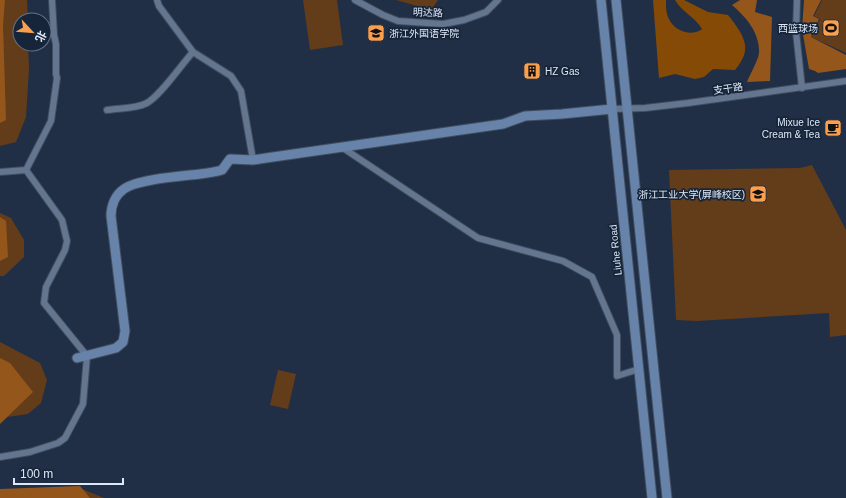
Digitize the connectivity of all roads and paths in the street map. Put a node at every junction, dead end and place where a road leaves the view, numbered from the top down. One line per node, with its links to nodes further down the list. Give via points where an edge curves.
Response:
1 (52, 0): 16 (street, via 57,78 51,121)
2 (157, 0): 8 (street)
3 (355, 0): 4 (street, 明达路, via 398,21 443,24 486,12)
4 (498, 0)
5 (601, 0): 11 (main road, Liuhe Road)
6 (616, 0): 12 (main road)
7 (797, 0): 10 (street, via 796,32)
8 (193, 52): 13 (street, via 158,94 146,103); 15 (street, via 231,76 240,91)
9 (846, 81): 10 (street, 支干路)
10 (802, 88): 12 (street, 支干路)
11 (612, 109): 12 (street, 支干路); 14 (main road, via 525,116 503,124); 20 (main road, Liuhe Road)
12 (627, 109): 23 (main road)
13 (107, 110)
14 (343, 148): 15 (main road); 20 (street, via 478,238 563,261 592,277 617,334 617,376)
15 (253, 160): 18 (main road, via 230,159 222,170 161,178 124,188 112,206 111,216 125,332 123,342 116,348)
16 (26, 170): 17 (street); 18 (street, via 62,220 67,241 46,287 44,303)
17 (0, 172)
18 (87, 356): 19 (main road); 21 (street, via 83,404 65,438 30,452)
19 (77, 358)
20 (639, 369): 22 (main road, Liuhe Road)
21 (0, 457)
22 (652, 498)
23 (667, 498)

